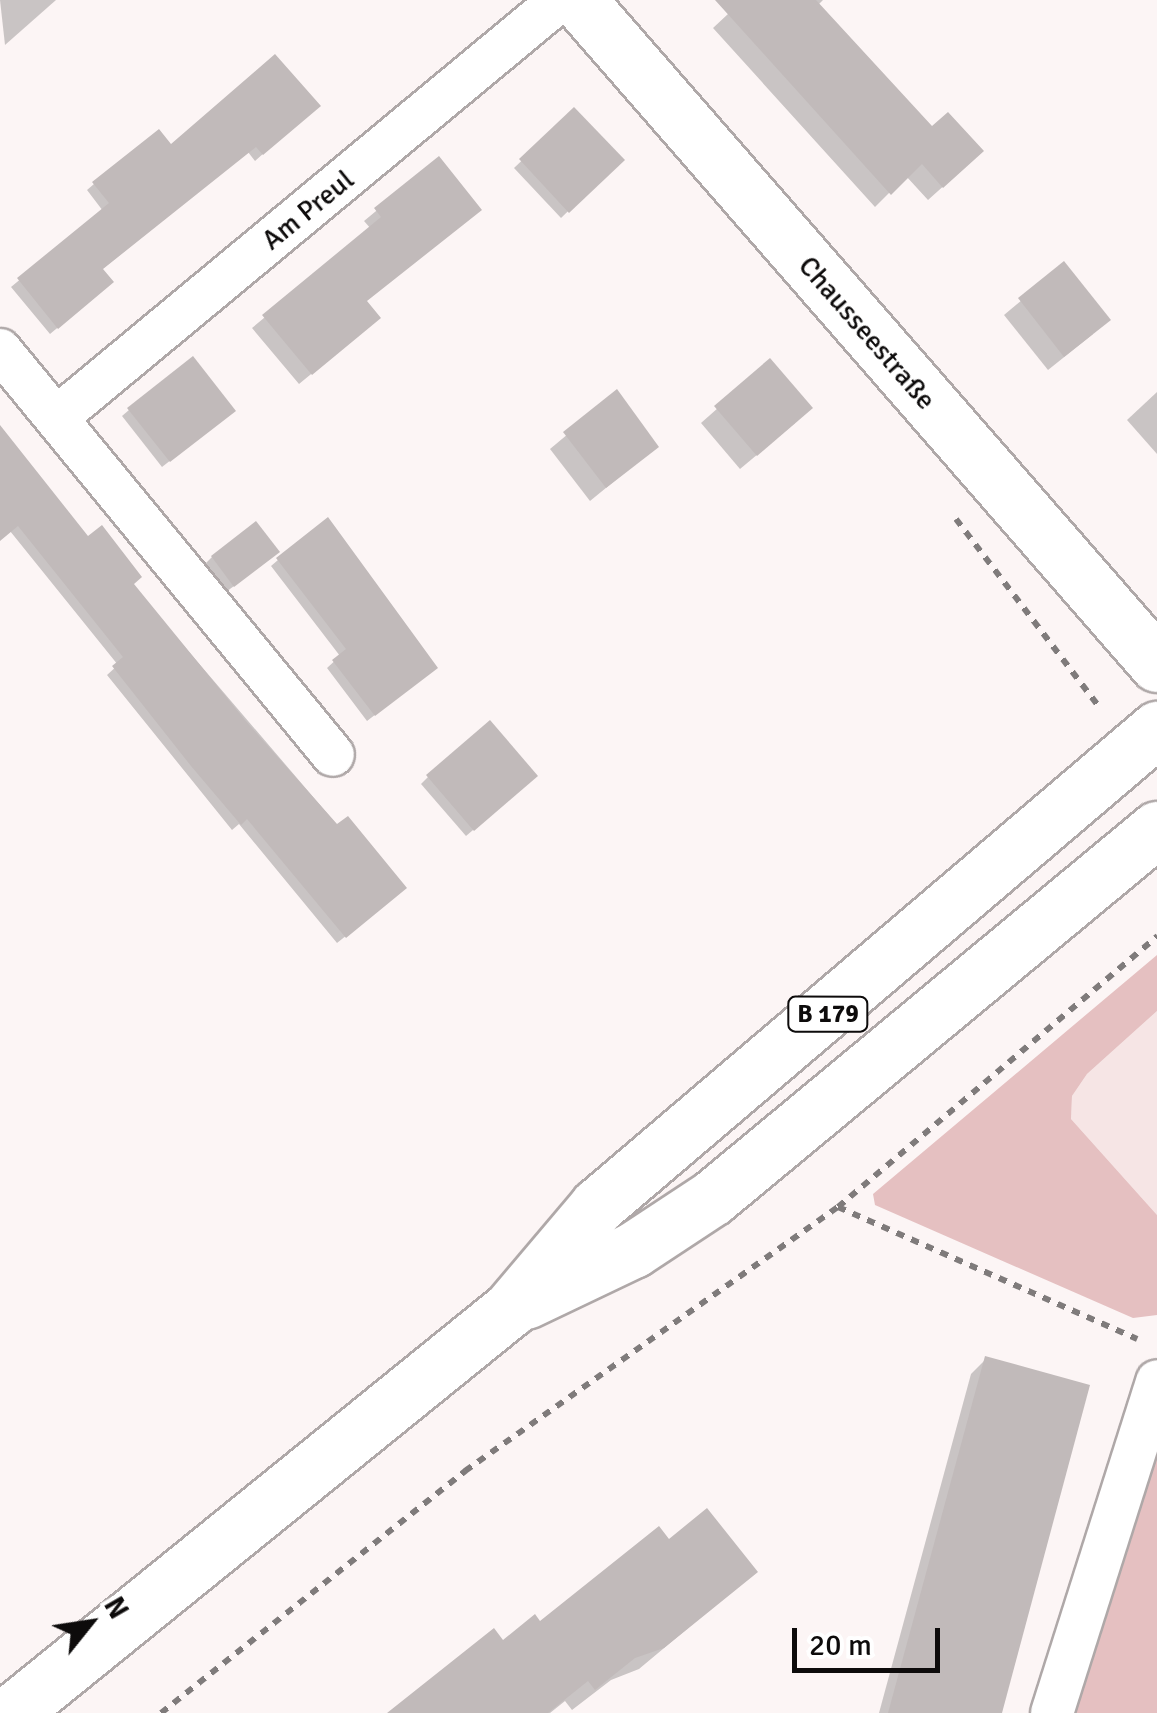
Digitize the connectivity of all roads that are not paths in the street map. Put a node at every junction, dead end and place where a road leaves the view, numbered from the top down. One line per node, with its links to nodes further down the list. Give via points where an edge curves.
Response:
1 (560, 0): 4 (street, Am Preul)
2 (578, 0): 5 (main road, Chausseestraße)
3 (0, 350): 4 (street)
4 (56, 418): 7 (street)
5 (1157, 664)
6 (1157, 730): 9 (main road, B 179, via 598,1206)
7 (334, 755)
8 (1157, 829): 9 (main road, B 179, via 712,1198 633,1250)
9 (510, 1309): 11 (main road, B 179)
10 (1157, 1381): 12 (street)
11 (11, 1713)
12 (1052, 1713)

